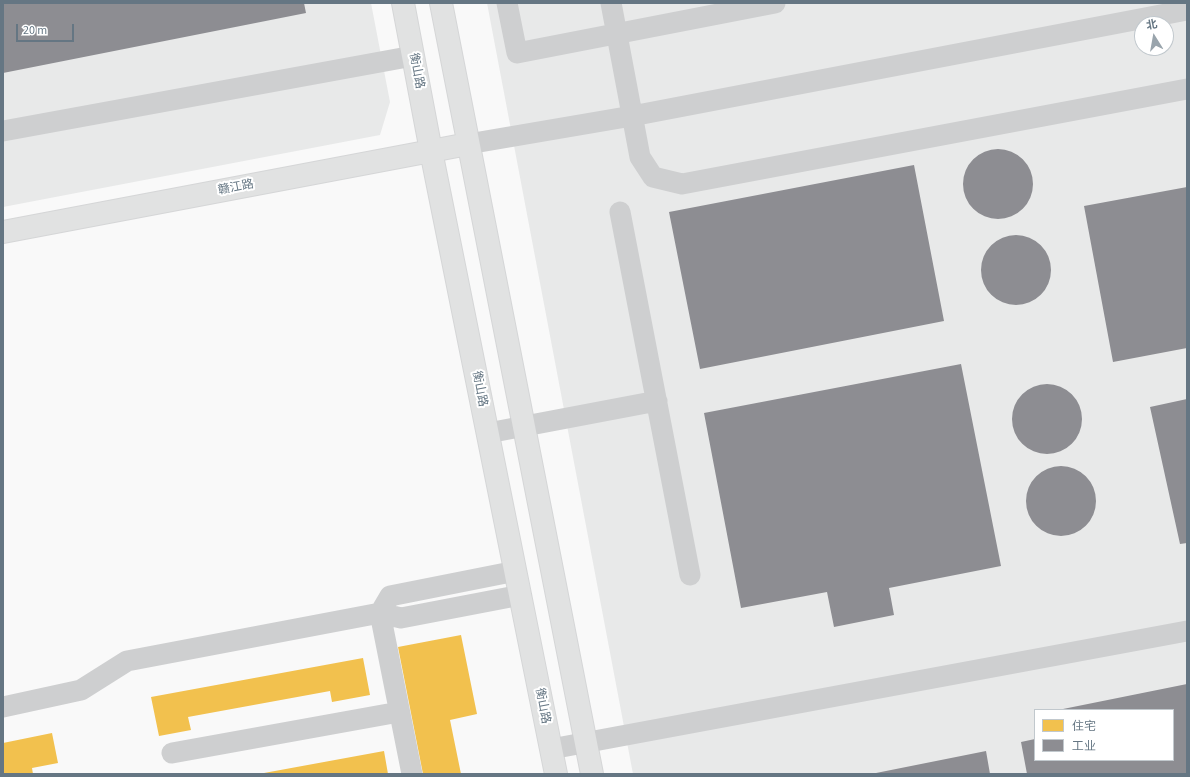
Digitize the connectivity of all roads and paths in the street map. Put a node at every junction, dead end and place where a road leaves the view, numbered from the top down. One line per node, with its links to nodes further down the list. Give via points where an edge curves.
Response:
1 (403, 3): 8 (street, 衡山路)
2 (441, 3): 12 (street)
3 (507, 3): 7 (street, via 517,53)
4 (611, 3): 7 (street)
5 (775, 3): 7 (street)
6 (1187, 10): 10 (street)
7 (616, 34): 10 (street)
8 (413, 56): 11 (street); 13 (street, 衡山路)
9 (1187, 89): 10 (street, via 682,184 653,177 640,157)
10 (632, 116): 12 (street)
11 (3, 131)
12 (468, 144): 13 (street, 赣江路); 17 (street)
13 (431, 151): 15 (street, 赣江路); 18 (street, 衡山路)
14 (620, 212): 16 (street)
15 (3, 232)
16 (657, 402): 17 (street); 20 (street)
17 (524, 427): 18 (street); 26 (street)
18 (488, 433): 19 (street, 衡山路)
19 (516, 571): 21 (street, 衡山路); 22 (street, via 390,596)
20 (690, 576)
21 (520, 595): 22 (street, via 401,618); 27 (street, 衡山路)
22 (380, 613): 24 (street, via 127,661 82,690); 25 (street)
23 (1187, 631): 26 (street)
24 (3, 707)
25 (400, 712): 28 (street); 29 (street)
26 (586, 742): 27 (street); 31 (street)
27 (551, 749): 30 (street, 衡山路)
28 (172, 753)
29 (412, 774)
30 (556, 774)
31 (592, 774)

